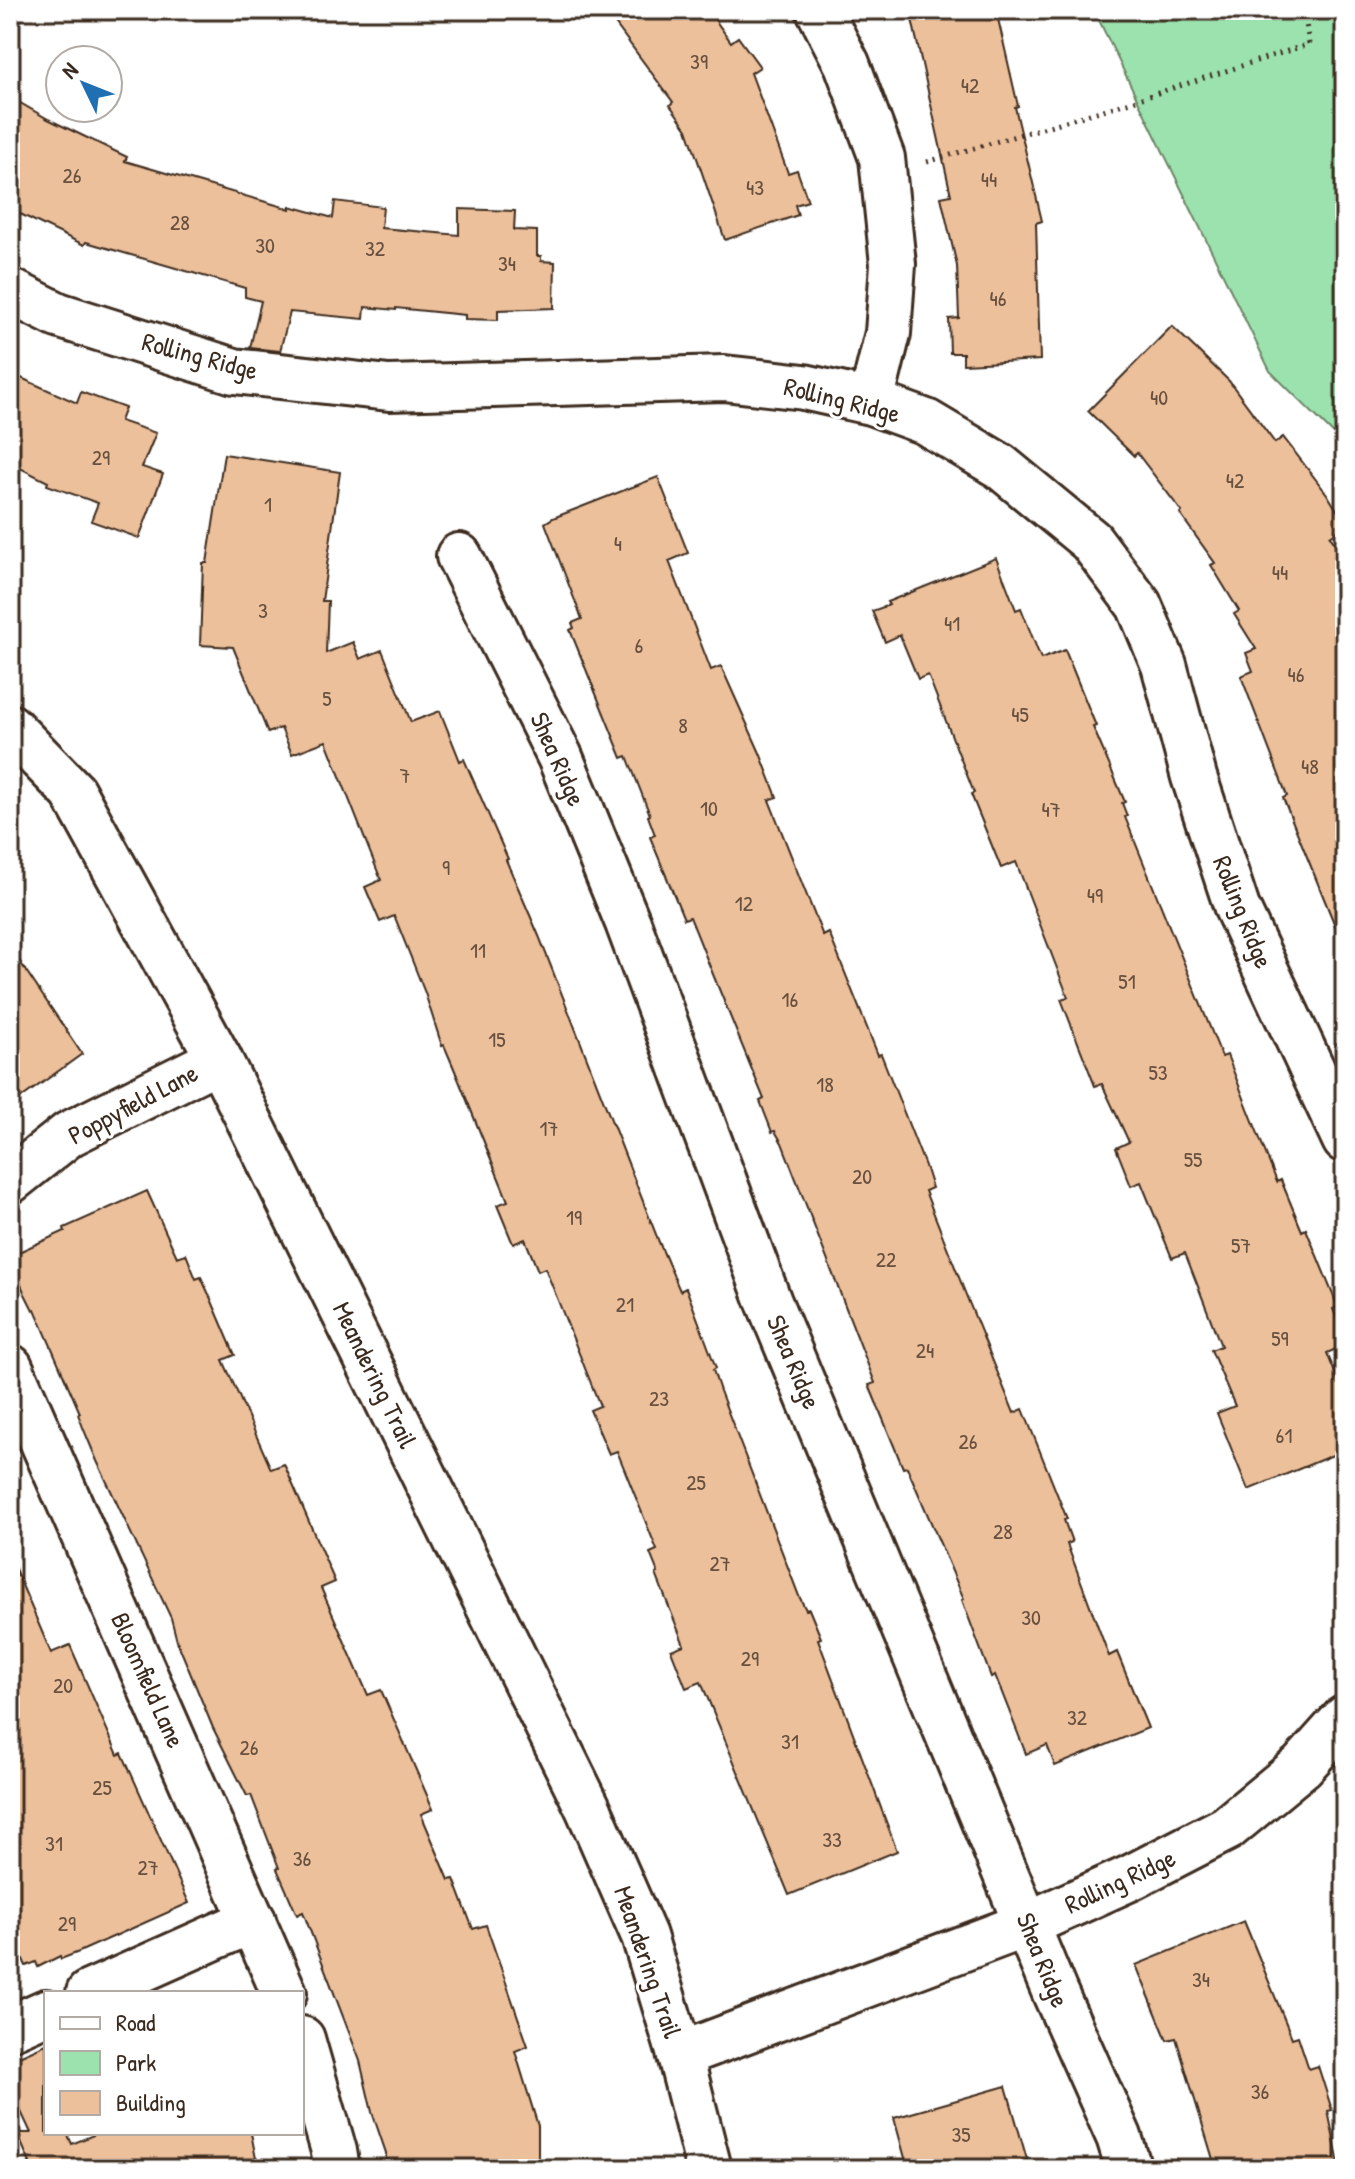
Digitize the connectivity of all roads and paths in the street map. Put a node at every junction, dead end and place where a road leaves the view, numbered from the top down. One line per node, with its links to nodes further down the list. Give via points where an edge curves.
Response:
1 (819, 10): 5 (street, via 847,64 882,158 893,264 888,333)
2 (1304, 10): 3 (path, via 1309,44)
3 (927, 162)
4 (10, 291): 5 (street, Rolling Ridge, via 58,315 234,371 389,388 724,378 804,387)
5 (871, 402): 9 (street, Rolling Ridge, via 926,422 1000,466 1091,541 1139,605 1164,665 1237,908)
6 (459, 556): 14 (street, Shea Ridge, via 560,757 628,923 769,1302)
7 (10, 727): 8 (street, Meandering Trail, via 73,792)
8 (219, 1059): 10 (street, Poppyfield Lane, via 69,1134); 20 (street, Meandering Trail, via 588,1808 644,1936)
9 (1345, 1140)
10 (10, 1181)
11 (10, 1367): 13 (street, Bloomfield Lane)
12 (1345, 1718): 14 (street, Rolling Ridge, via 1302,1766 1227,1828)
13 (253, 1920): 15 (street); 16 (street, Bloomfield Lane)
14 (1028, 1924): 20 (street, Rolling Ridge); 23 (street, Shea Ridge)
15 (93, 1991)
16 (283, 1991)
17 (44, 2013): 18 (street)
18 (10, 2028)
19 (304, 2046): 21 (street)
20 (680, 2055): 22 (street, Meandering Trail)
21 (337, 2169)
22 (709, 2169)
23 (1129, 2169)

